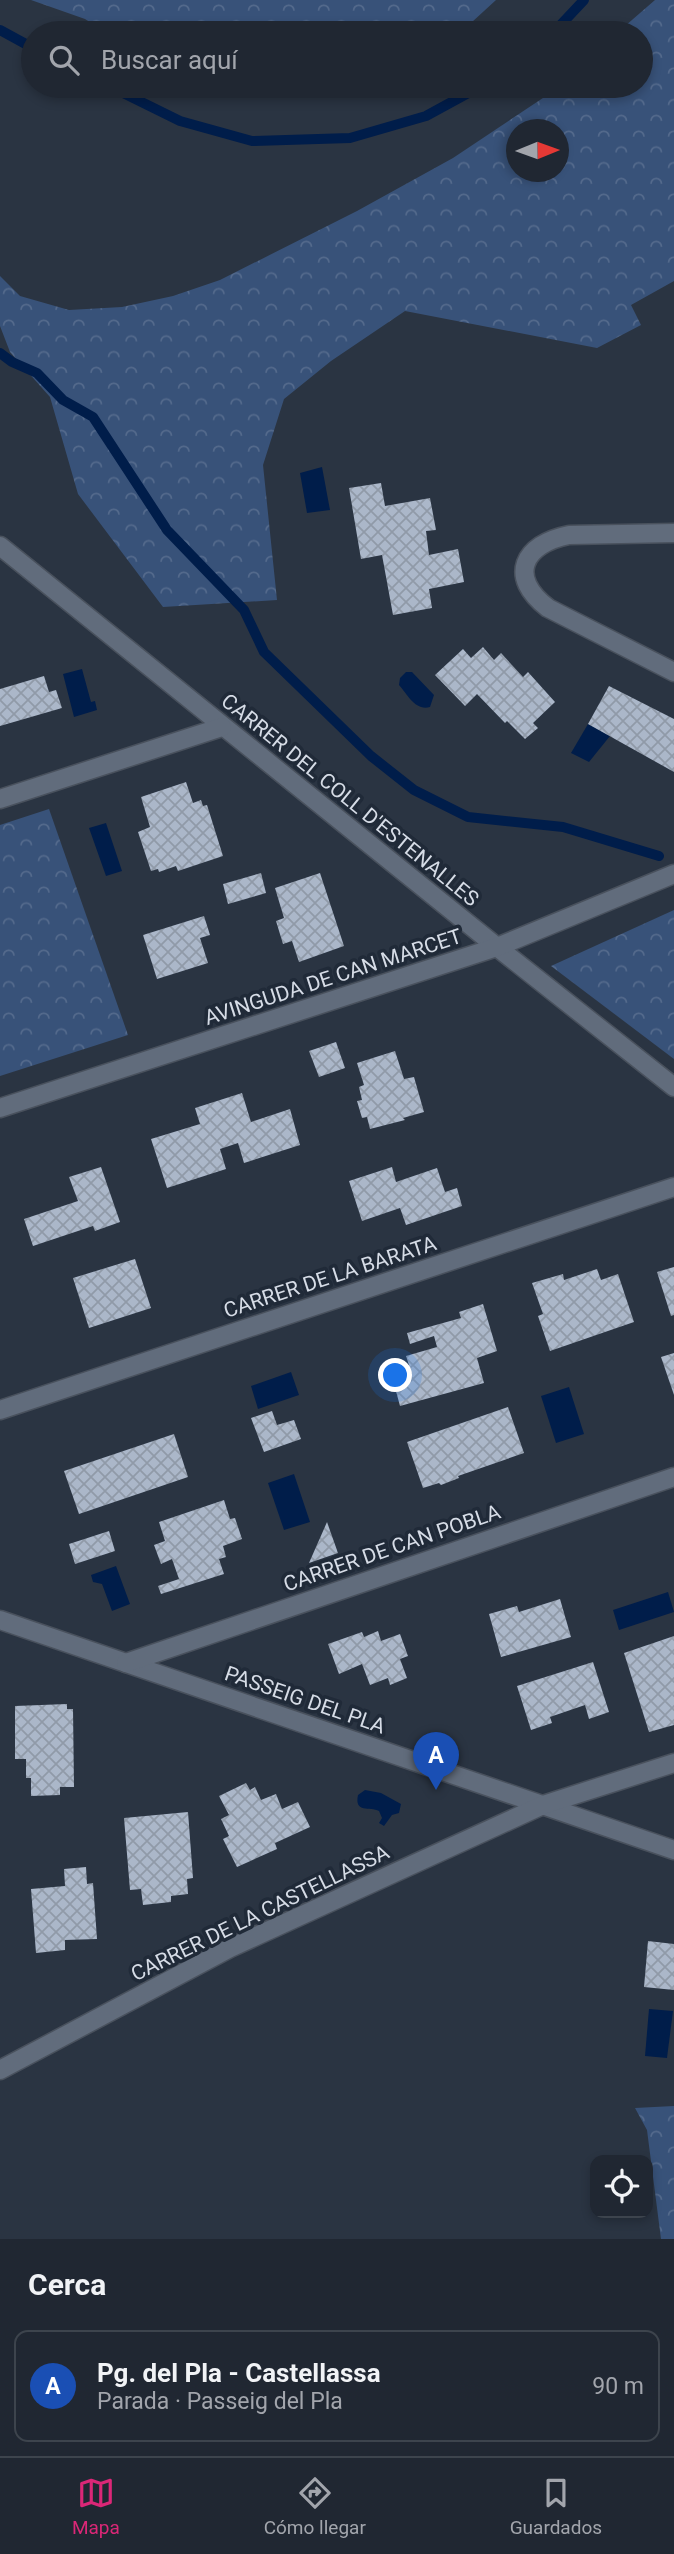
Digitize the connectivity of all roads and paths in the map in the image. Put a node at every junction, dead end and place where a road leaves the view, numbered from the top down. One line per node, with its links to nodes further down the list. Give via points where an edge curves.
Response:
1 (674, 533): 3 (street, via 569,534 535,548 526,565 530,590 548,608)
2 (0, 546): 4 (street, CARRER DEL COLL D'ESTENALLES)
3 (674, 672)
4 (222, 727): 5 (street); 7 (street, CARRER DEL COLL D'ESTENALLES)
5 (0, 799)
6 (674, 874): 7 (street, AVINGUDA DE CAN MARCET)
7 (497, 947): 8 (street, CARRER DEL COLL D'ESTENALLES); 9 (street, AVINGUDA DE CAN MARCET)
8 (674, 1087)
9 (0, 1108)
10 (674, 1188): 11 (street, CARRER DE LA BARATA)
11 (0, 1410)
12 (674, 1476): 14 (street, CARRER DE CAN POBLA)
13 (0, 1620): 14 (street, PASSEIG DEL PLA)
14 (126, 1662): 16 (street, PASSEIG DEL PLA)
15 (674, 1763): 16 (street, CARRER DE LA CASTELLASSA)
16 (543, 1805): 17 (street, PASSEIG DEL PLA); 18 (street, CARRER DE LA CASTELLASSA, via 230,1948)
17 (674, 1850)
18 (0, 2070)

